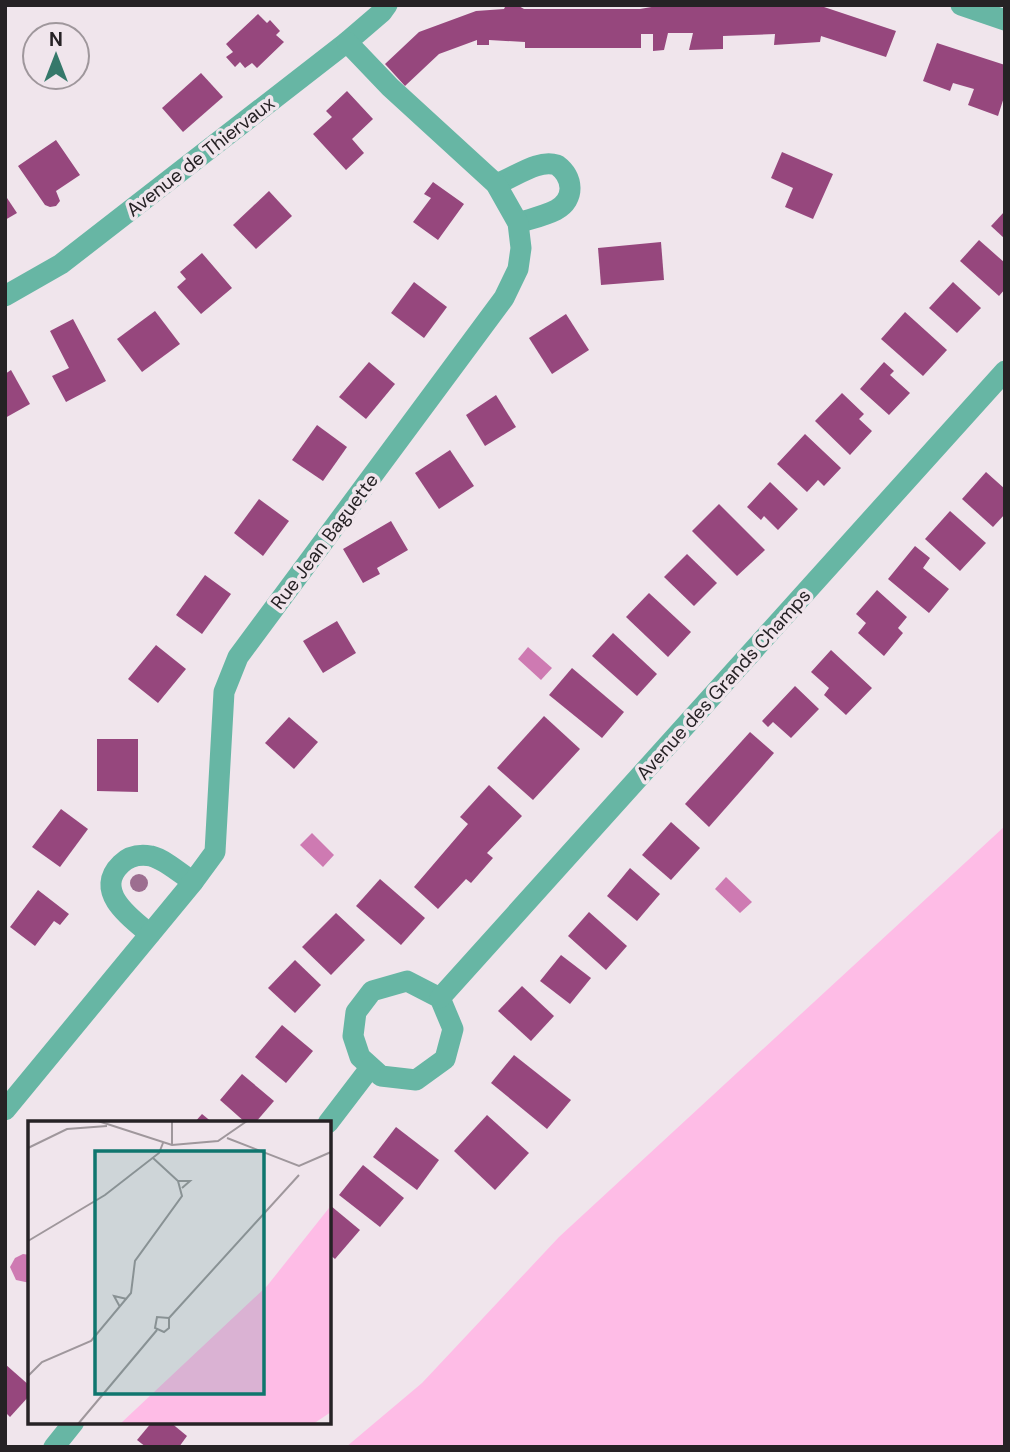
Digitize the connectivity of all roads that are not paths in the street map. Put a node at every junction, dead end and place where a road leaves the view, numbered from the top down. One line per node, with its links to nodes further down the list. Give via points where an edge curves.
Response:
1 (387, 5): 4 (street, Avenue de Thiervaux)
2 (961, 5): 3 (street)
3 (1005, 20)
4 (347, 42): 5 (street, Rue Jean Baguette); 7 (street, Avenue de Thiervaux, via 61,264)
5 (496, 184): 6 (street, Rue Jean Baguette); 6 (street, via 541,163 556,165 569,178 566,202)
6 (519, 223): 9 (street, Rue Jean Baguette, via 518,269 504,298 238,657 224,692 215,852)
7 (5, 296)
8 (1005, 371): 11 (street, Avenue des Grands Champs)
9 (193, 882): 10 (street, Rue Jean Baguette); 10 (street, via 154,857 138,855 117,867 111,892 129,917)
10 (150, 934): 13 (street, Rue Jean Baguette)
11 (440, 998): 12 (street, via 453,1029 444,1059 416,1080 381,1076); 12 (street, via 407,981 372,991 356,1012 353,1036 360,1057)
12 (370, 1068): 14 (street)
13 (5, 1110)
14 (330, 1121)
15 (72, 1424): 16 (street)
16 (54, 1447)

